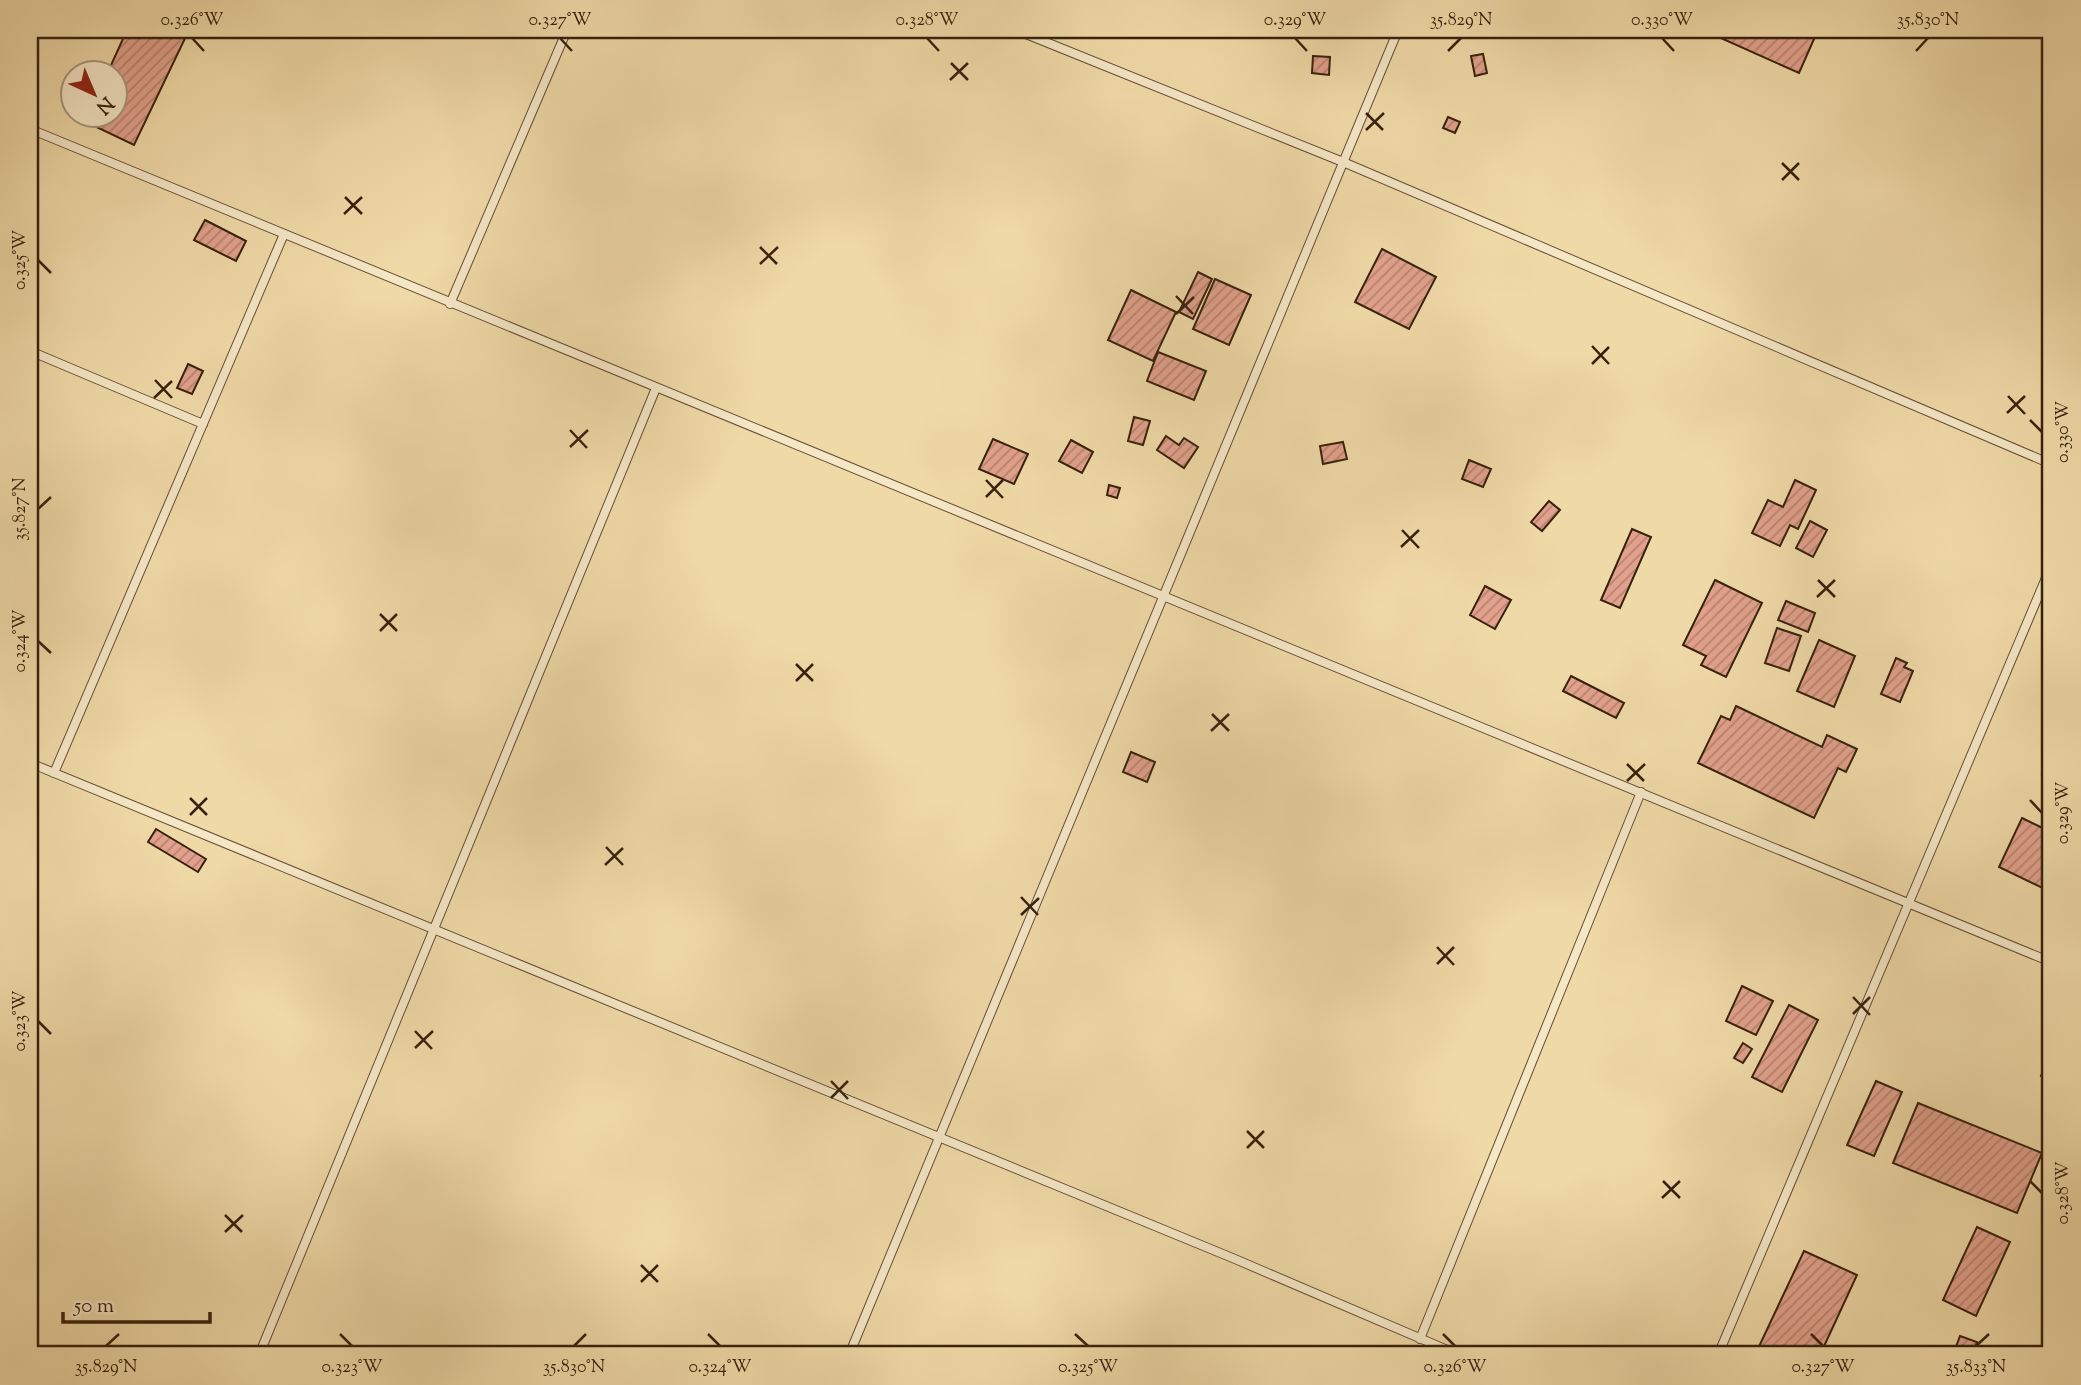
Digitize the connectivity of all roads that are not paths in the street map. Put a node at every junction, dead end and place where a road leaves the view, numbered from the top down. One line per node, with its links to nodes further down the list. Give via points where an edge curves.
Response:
1 (567, 30): 7 (lane)
2 (1016, 30): 5 (lane)
3 (1398, 30): 5 (lane)
4 (30, 129): 6 (lane)
5 (1343, 162): 11 (lane); 13 (lane)
6 (284, 234): 7 (lane); 10 (lane)
7 (450, 304): 9 (lane)
8 (30, 351): 10 (lane)
9 (656, 388): 13 (lane); 18 (lane)
10 (203, 424): 15 (lane)
11 (2051, 464)
12 (2051, 566): 17 (lane)
13 (1164, 596): 16 (lane); 20 (lane)
14 (30, 763): 15 (lane)
15 (54, 773): 18 (lane)
16 (1641, 792): 17 (lane); 21 (lane)
17 (1909, 903): 19 (lane); 25 (lane)
18 (435, 930): 20 (lane); 22 (lane)
19 (2051, 962)
20 (939, 1137): 21 (lane); 23 (lane)
21 (1420, 1339): 24 (lane)
22 (259, 1355)
23 (849, 1355)
24 (1459, 1355)
25 (1718, 1355)

